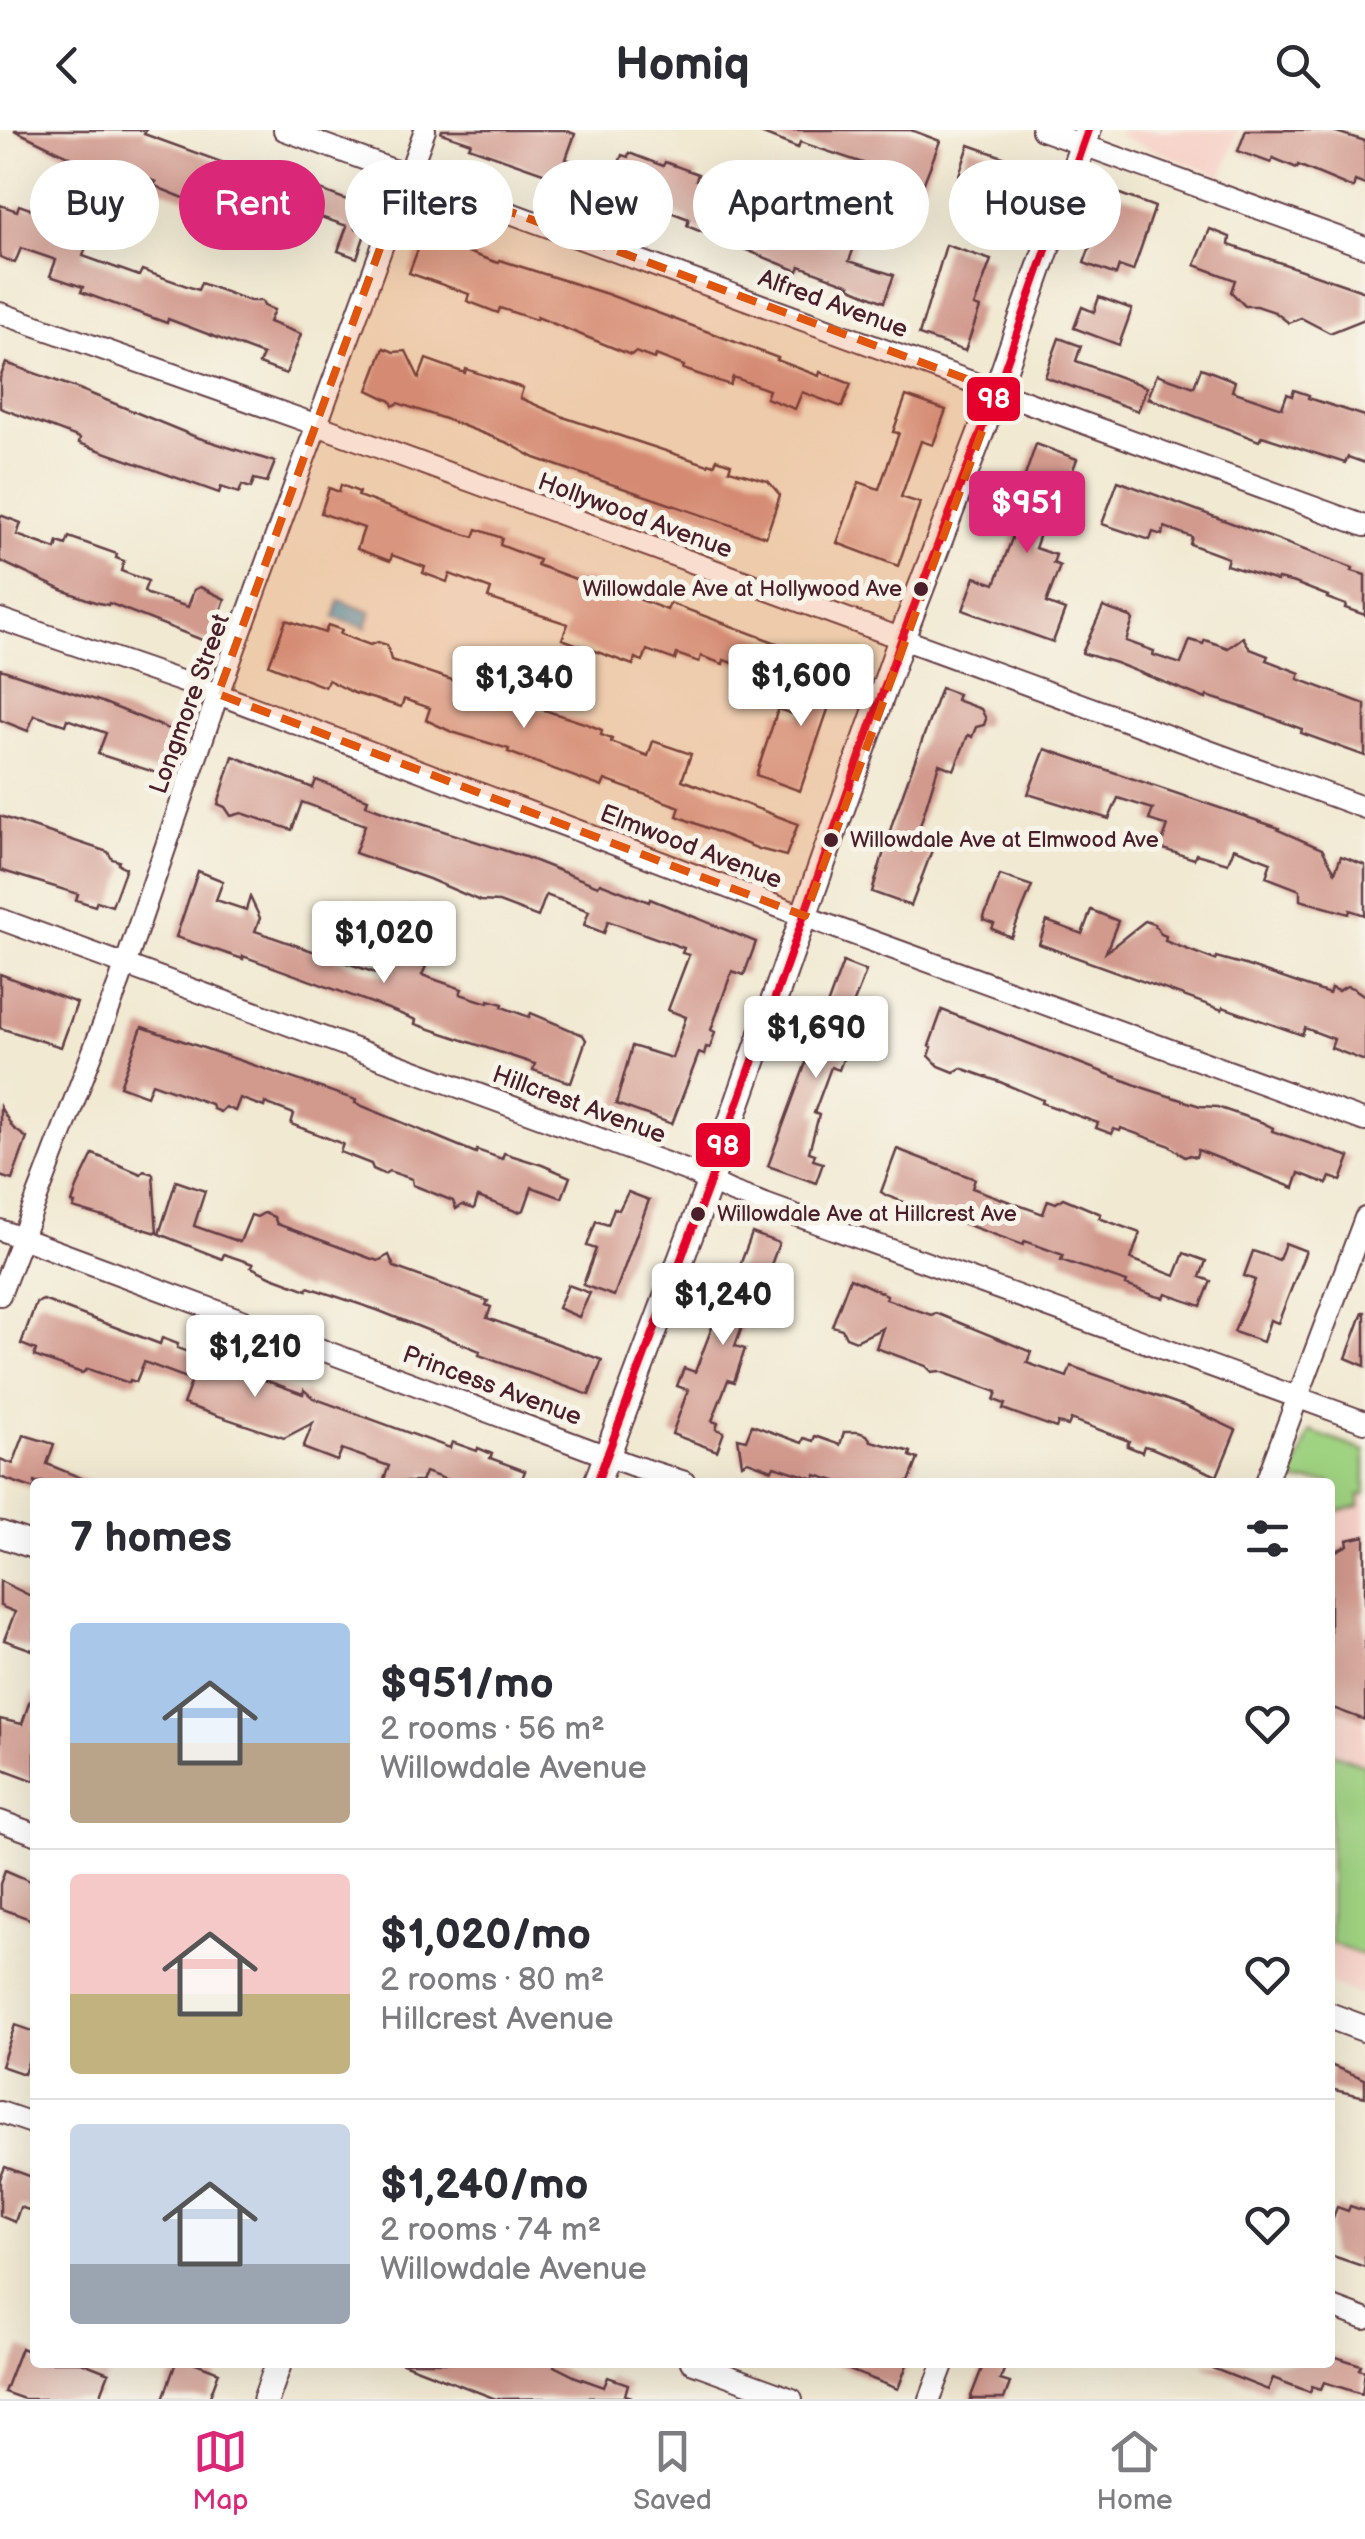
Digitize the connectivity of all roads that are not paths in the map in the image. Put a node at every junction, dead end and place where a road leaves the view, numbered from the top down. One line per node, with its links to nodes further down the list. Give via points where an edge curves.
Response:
1 (284, 130): 5 (street, Alfred Avenue)
2 (425, 130): 6 (street, Longmore Street)
3 (1042, 130): 4 (street)
4 (1086, 137): 8 (street); 11 (street)
5 (369, 160)
6 (413, 160)
7 (513, 213): 11 (street, Alfred Avenue)
8 (1365, 247)
9 (381, 250): 12 (street, Longmore Street)
10 (0, 313): 12 (street, Hollywood Avenue)
11 (997, 390): 13 (street, Alfred Avenue); 15 (street)
12 (318, 425): 15 (street, Hollywood Avenue); 16 (street, Longmore Street)
13 (1365, 526)
14 (0, 619): 16 (street, Elmwood Avenue)
15 (901, 640): 17 (street, Hollywood Avenue); 18 (street)
16 (218, 694): 18 (street, Elmwood Avenue); 20 (street, Longmore Street)
17 (1365, 808)
18 (804, 916): 21 (street, Elmwood Avenue); 22 (street)
19 (0, 919): 20 (street, Hillcrest Avenue)
20 (125, 965): 22 (street, Hillcrest Avenue); 25 (street, Longmore Street)
21 (1365, 1121)
22 (710, 1182): 27 (street, Hillcrest Avenue); 29 (street)
23 (1365, 1218): 27 (street)
24 (0, 1230): 25 (street, Princess Avenue)
25 (22, 1238): 26 (street, Longmore Street); 29 (street, Princess Avenue)
26 (0, 1295)
27 (1297, 1398): 28 (street, Hillcrest Avenue); 32 (street)
28 (1365, 1422)
29 (607, 1455): 30 (street); 31 (street, Princess Avenue)
30 (598, 1478)
31 (673, 1478)
32 (1267, 1478)
33 (0, 1534): 34 (street)
34 (30, 1544)
35 (0, 1822): 36 (street)
36 (30, 1832)
37 (1335, 2018): 38 (street)
38 (1365, 2029)
39 (0, 2112): 40 (street)
40 (30, 2122)
41 (1335, 2308): 42 (street)
42 (1365, 2319)
43 (278, 2368): 46 (street)
44 (707, 2368): 47 (street)
45 (942, 2368): 48 (street)
46 (266, 2399)
47 (792, 2399)
48 (930, 2399)

